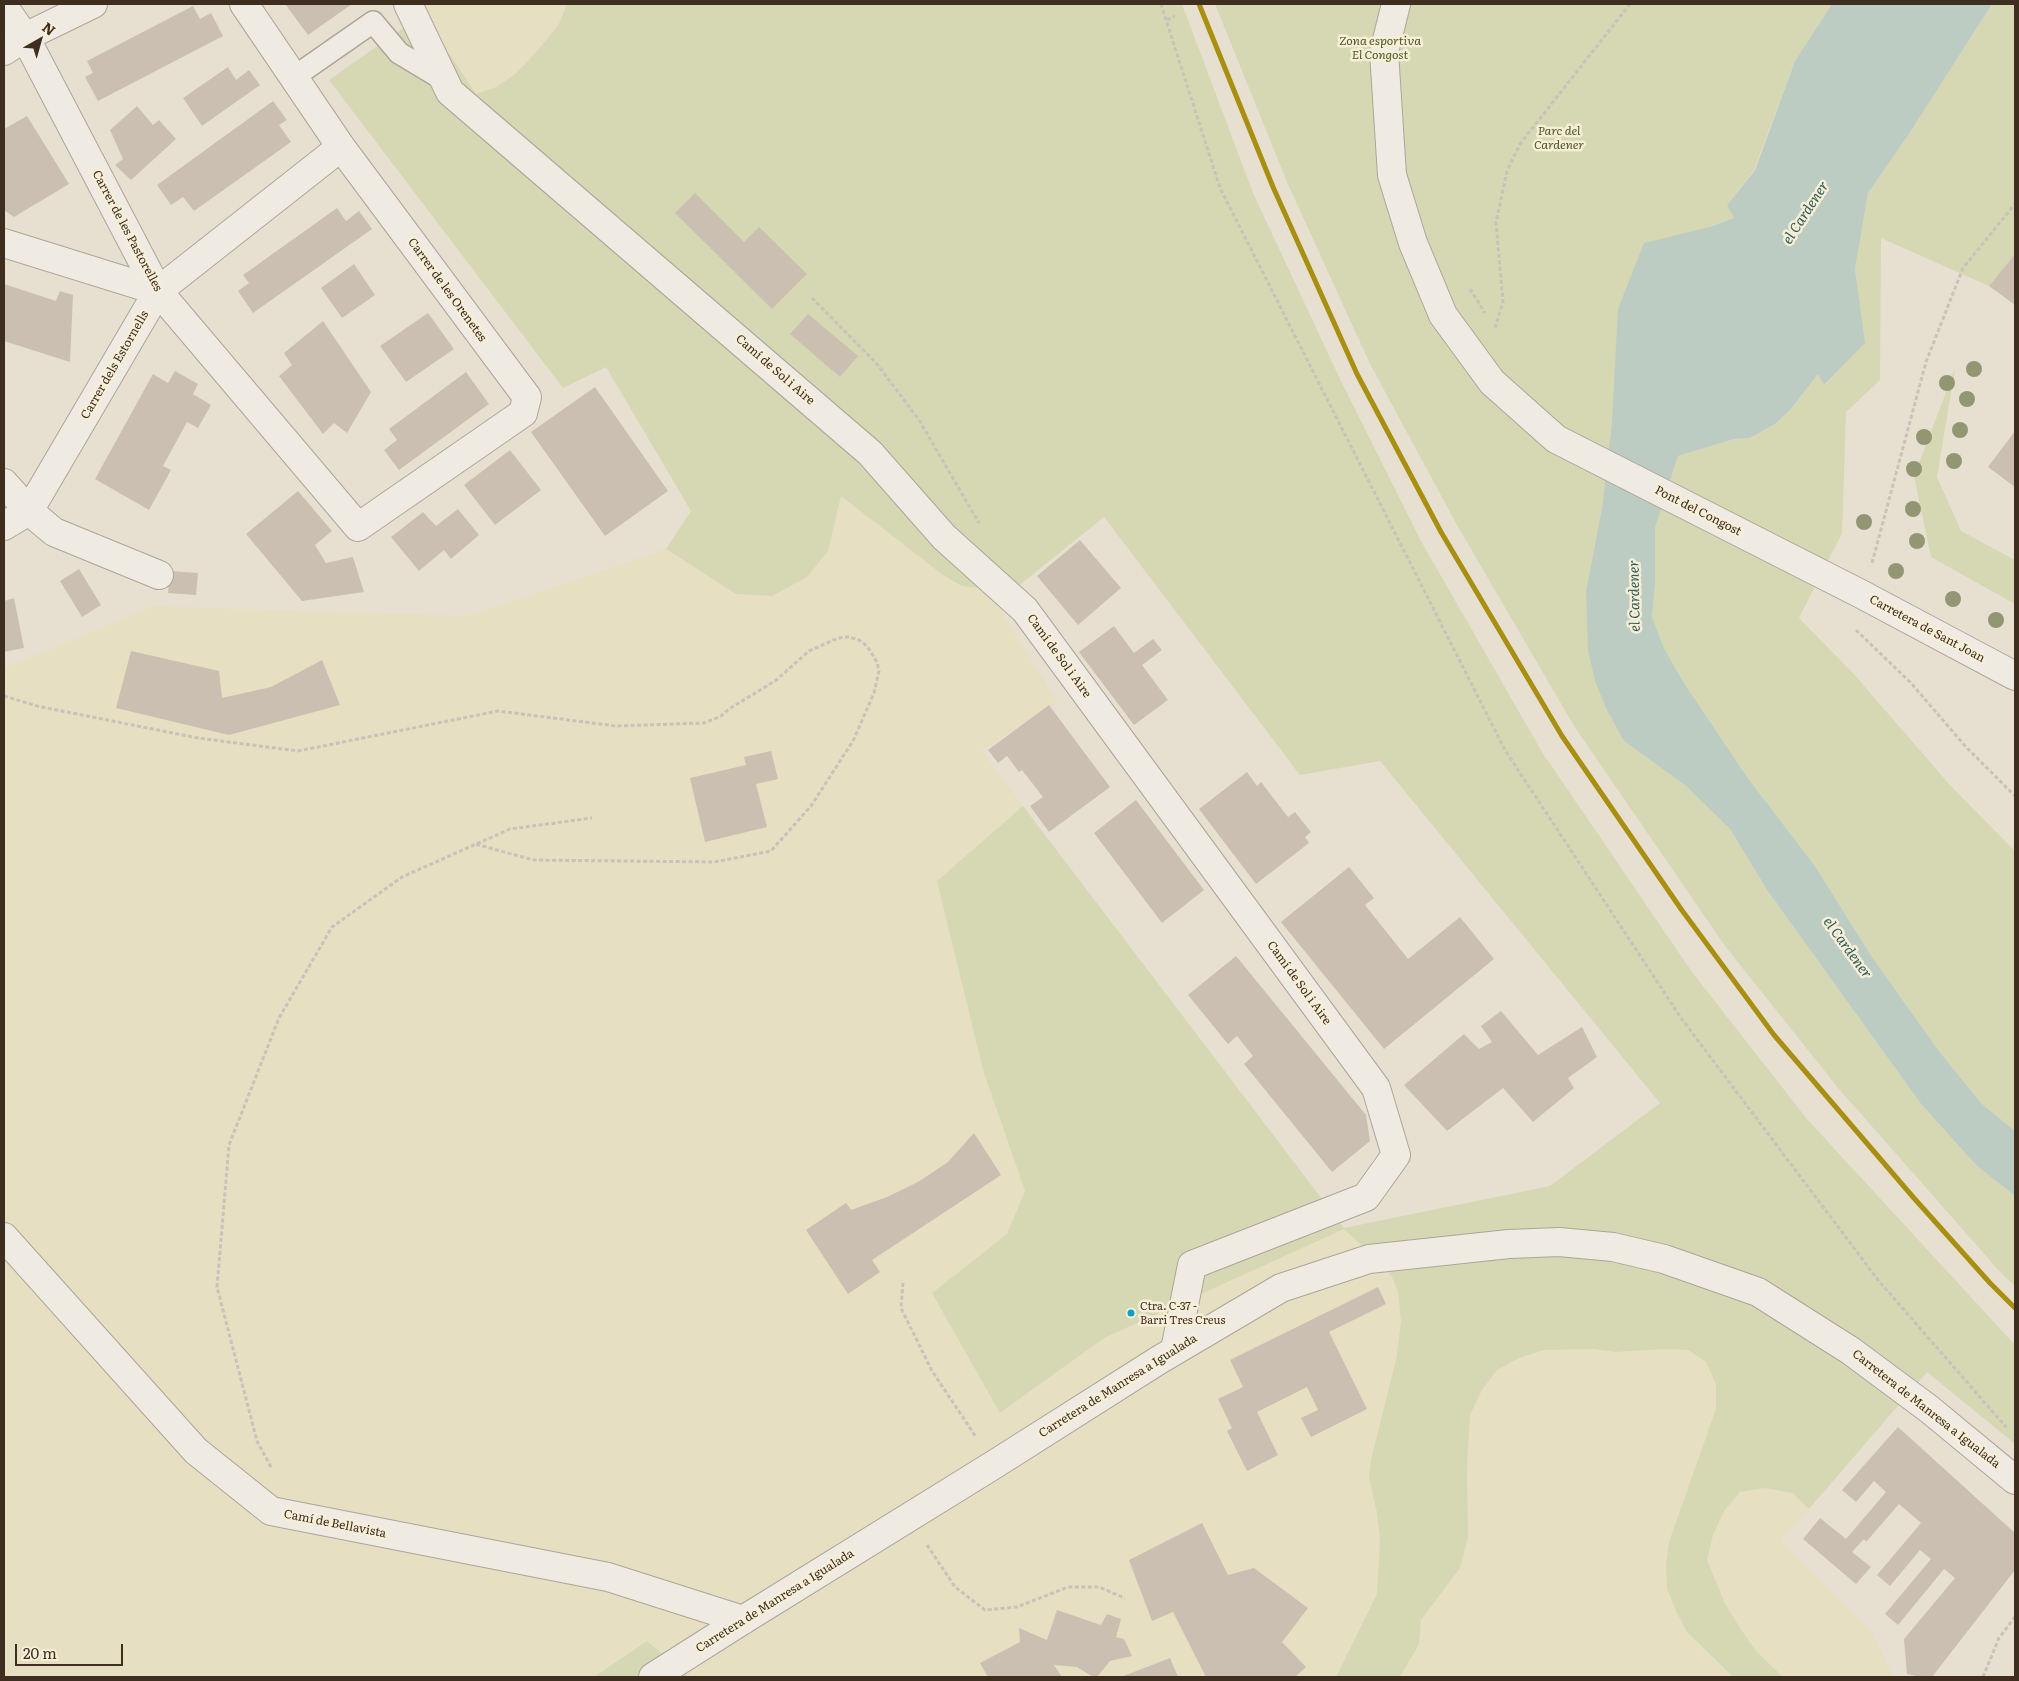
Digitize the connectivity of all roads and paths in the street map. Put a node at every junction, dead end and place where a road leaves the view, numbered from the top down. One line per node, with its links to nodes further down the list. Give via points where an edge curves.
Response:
1 (93, 4): 10 (street)
2 (244, 4): 11 (street, Carrer de les Orenetes)
3 (408, 4): 12 (street, Camí de Sol i Aire)
4 (1162, 4): 9 (path)
5 (1396, 4): 26 (street, Pont del Congost, via 1384,52 1392,175 1413,243 1443,315 1492,382 1556,439)
6 (1630, 4): 16 (path, via 1520,144 1507,172 1496,222 1502,302 1494,328)
7 (4, 7): 10 (street, Carrer de les Pastorelles)
8 (1176, 16): 9 (path)
9 (1167, 20): 36 (path, via 1220,188 1505,750 1681,1018 1878,1280)
10 (14, 44): 17 (street, Carrer de les Pastorelles)
11 (294, 77): 12 (lane, via 373,22 399,53); 13 (street, Carrer de les Orenetes)
12 (444, 80): 35 (street, Camí de Sol i Aire, via 450,92 870,453 944,537 1025,610 1376,1088 1396,1155 1366,1197 1192,1265)
13 (341, 147): 17 (street, Carrer dels Estornells); 22 (street, Carrer de les Orenetes, via 527,397 523,413)
14 (2015, 204): 24 (path, via 1963,268 1926,362)
15 (4, 243): 17 (street)
16 (1465, 282)
17 (158, 291): 20 (street, Carrer dels Estornells); 22 (street, Carrer de les Pastorelles)
18 (812, 298): 23 (path, via 877,364 919,420)
19 (4, 482): 20 (street)
20 (29, 511): 21 (street, Carrer dels Estornells); 25 (street, via 54,532)
21 (4, 526)
22 (358, 527)
23 (982, 527)
24 (1870, 570)
25 (159, 575)
26 (1839, 583): 28 (street, Carretera de Sant Joan)
27 (1850, 624): 30 (path, via 1911,683)
28 (2015, 676)
29 (4, 696): 32 (path, via 37,706 198,738 298,751 498,711 616,726 704,723 721,716 775,681 809,652 838,638 859,640 877,662 879,671 874,693 853,741 811,806 771,850 714,862 534,860)
30 (2015, 796)
31 (592, 818): 32 (path, via 510,829)
32 (475, 844): 39 (path, via 402,877 332,927 279,1018 230,1145 217,1287 257,1441)
33 (4, 1237): 39 (street, Camí de Bellavista, via 196,1451 271,1512)
34 (903, 1283): 37 (path, via 901,1308 928,1363)
35 (1175, 1350): 37 (street, Carretera de Manresa a Igualada); 38 (street, Carretera de Manresa a Igualada, via 1281,1288 1368,1259 1509,1244 1559,1242 1613,1247 1664,1259 1758,1292 1851,1351 1929,1409)
36 (2009, 1431)
37 (995, 1464): 40 (street, Carretera de Manresa a Igualada)
38 (2015, 1480)
39 (297, 1516): 43 (street, Camí de Bellavista, via 608,1577)
40 (908, 1518): 41 (path, via 955,1586 985,1610 1017,1607 1068,1587 1099,1587); 43 (street, Carretera de Manresa a Igualada)
41 (1125, 1598)
42 (2015, 1617): 45 (path, via 1999,1638)
43 (743, 1620): 44 (street, Carretera de Manresa a Igualada)
44 (653, 1677)
45 (1983, 1677)

